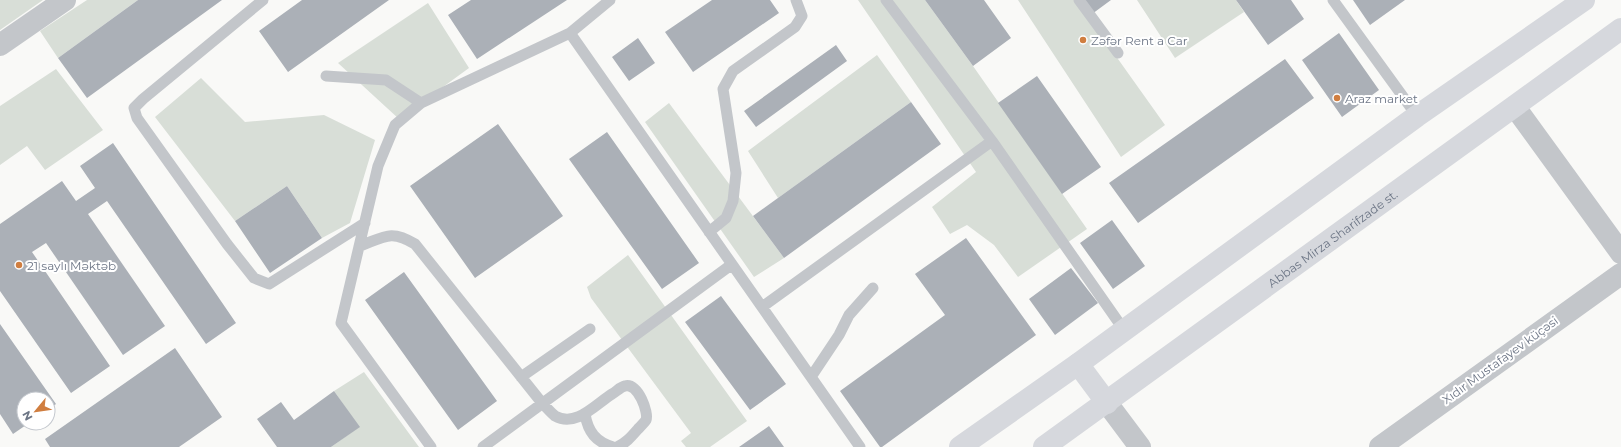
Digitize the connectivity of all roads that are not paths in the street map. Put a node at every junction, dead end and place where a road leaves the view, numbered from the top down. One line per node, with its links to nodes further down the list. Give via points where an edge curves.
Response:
1 (65, 0): 11 (street)
2 (263, 0): 18 (lane, via 143,99 134,108 137,118 254,278 269,284)
3 (610, 0): 10 (lane)
4 (796, 0): 19 (lane, via 802,16 795,27 733,71 723,89 735,165 733,201 726,218)
5 (886, 0): 17 (lane)
6 (1079, 0): 12 (lane)
7 (1333, 0): 16 (lane)
8 (1584, 0): 16 (main road)
9 (1621, 29): 15 (main road, Abbas Mirza Sharifzade st.)
10 (570, 33): 14 (lane); 19 (lane)
11 (0, 45)
12 (1118, 53)
13 (326, 76): 14 (lane, via 386,80)
14 (421, 103): 18 (lane, via 395,125 378,166)
15 (1515, 107): 21 (street); 32 (main road, Abbas Mirza Sharifzade st.)
16 (1416, 116): 27 (main road)
17 (992, 141): 25 (lane); 27 (lane)
18 (365, 223): 20 (lane)
19 (709, 232): 22 (lane)
20 (360, 246): 29 (lane, via 388,235 404,237 416,244); 34 (lane, via 340,323)
21 (1621, 253)
22 (732, 265): 25 (lane); 31 (lane)
23 (1621, 274): 42 (street, Xıdır Mustafayev küçəsi)
24 (873, 288): 30 (lane, via 849,316 840,335)
25 (762, 307): 30 (lane)
26 (590, 329): 29 (lane)
27 (1124, 330): 28 (main road)
28 (1078, 364): 32 (main road); 39 (main road)
29 (521, 377): 31 (lane)
30 (811, 377): 38 (lane)
31 (542, 403): 33 (lane, via 556,416 567,420); 35 (lane)
32 (1106, 403): 40 (main road, Abbas Mirza Sharifzade st.); 41 (street)
33 (586, 414): 36 (lane, via 587,424 592,433 602,443); 37 (lane, via 625,385 638,390 647,415 646,420 628,440)
34 (431, 447)
35 (483, 447)
36 (613, 447)
37 (617, 447)
38 (860, 447)
39 (960, 447)
40 (1044, 447)
41 (1140, 447)
42 (1380, 447)

